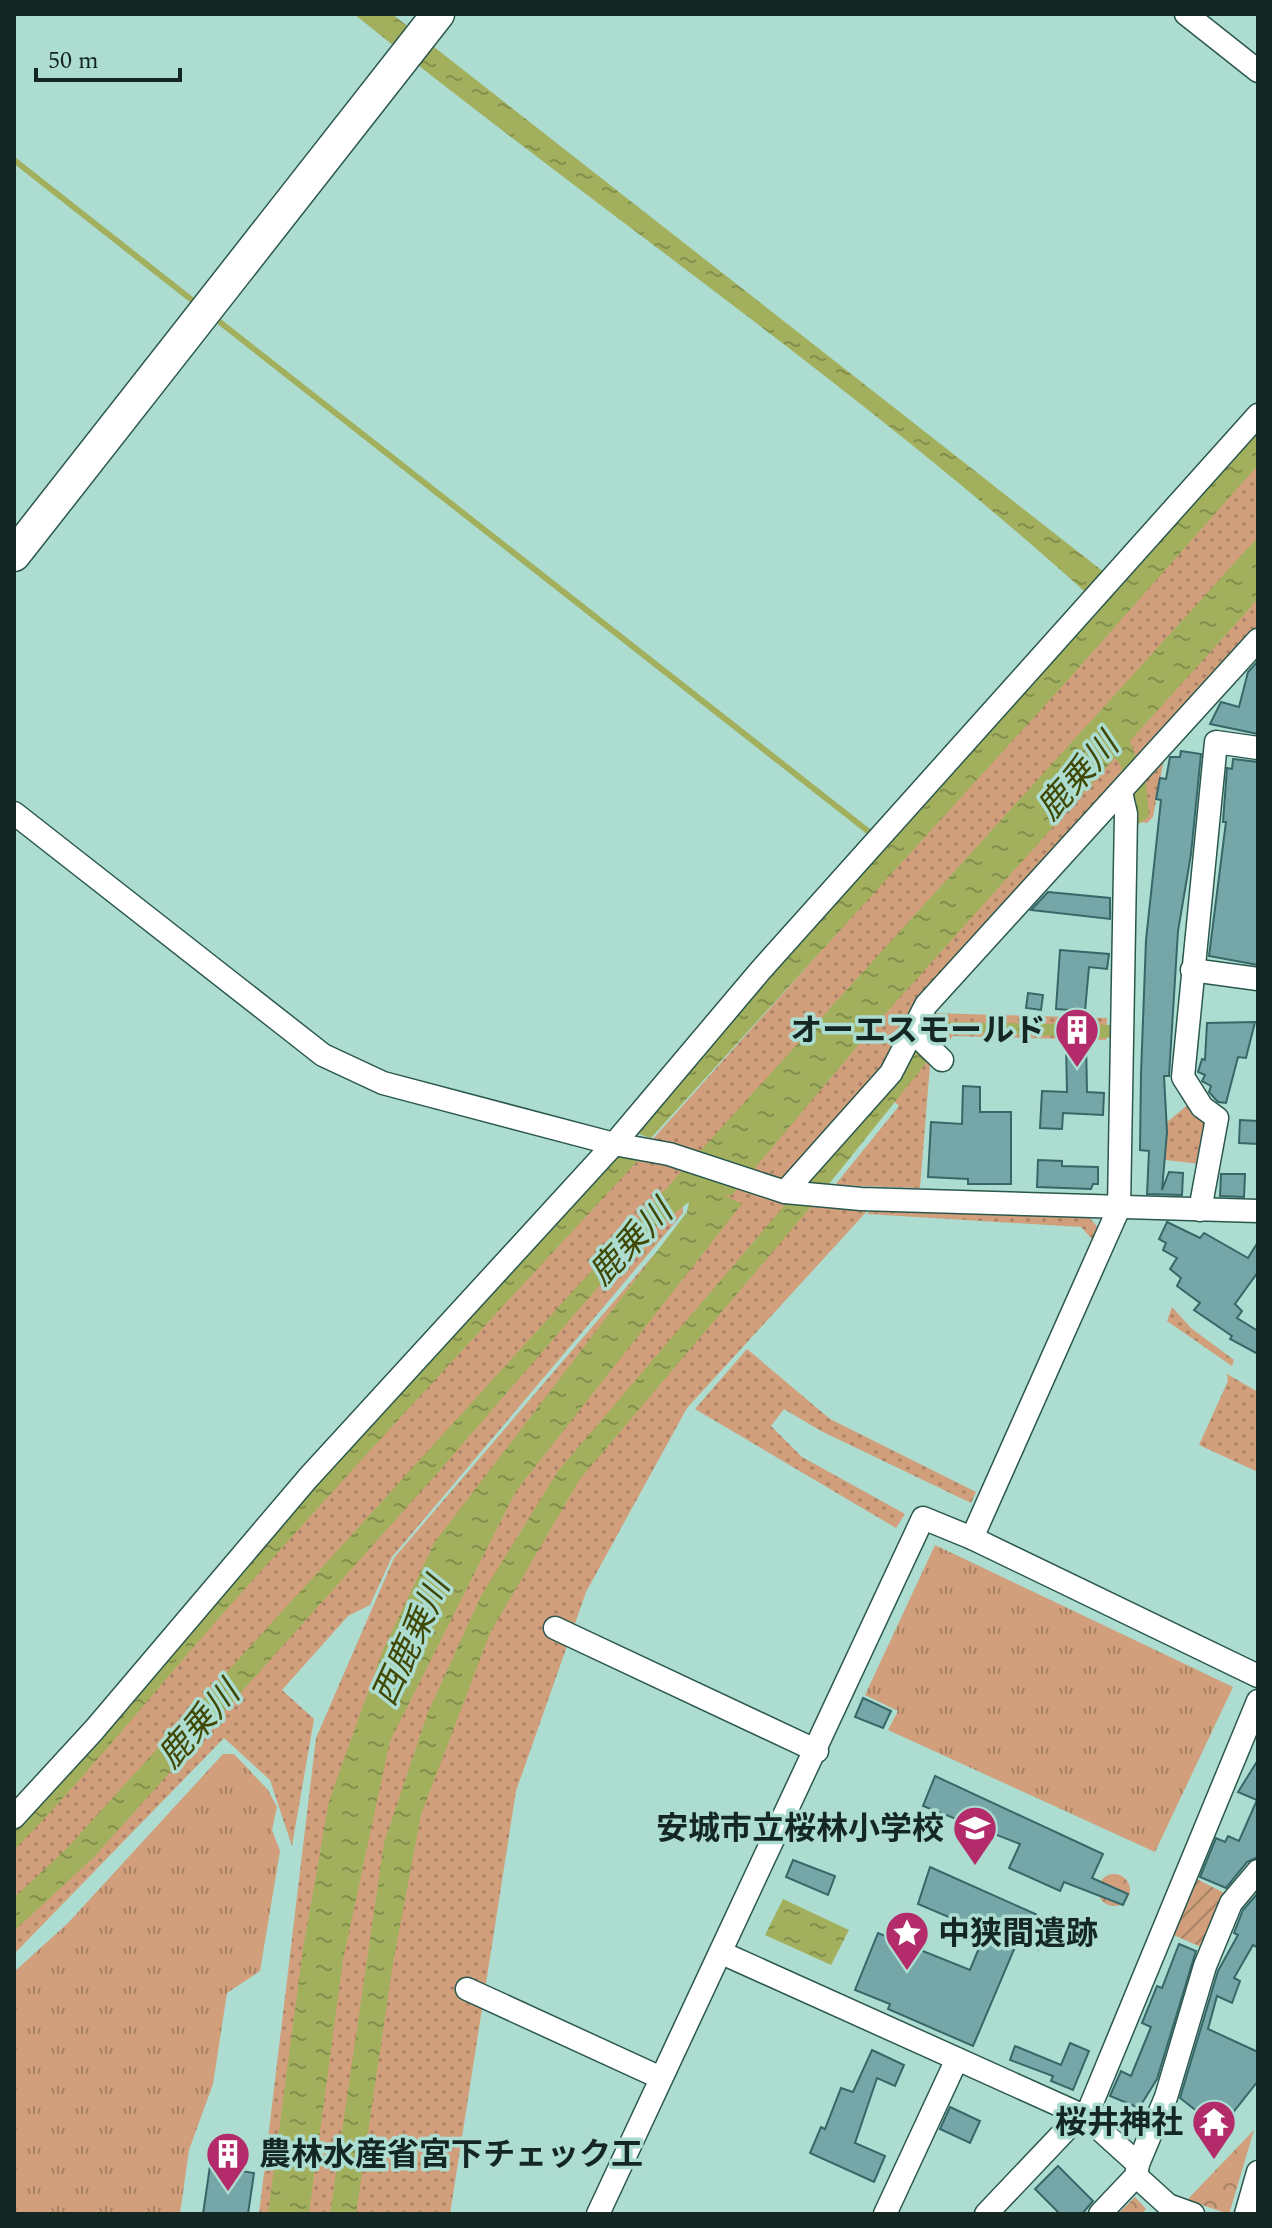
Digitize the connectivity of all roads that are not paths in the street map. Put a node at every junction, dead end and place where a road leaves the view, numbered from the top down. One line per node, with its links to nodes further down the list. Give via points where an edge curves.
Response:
1 (438, 14): 5 (street)
2 (1186, 14): 3 (street)
3 (1258, 71)
4 (1258, 415): 12 (street, via 770,959)
5 (14, 555)
6 (1258, 640): 8 (street)
7 (1258, 748): 10 (street, via 1216,742)
8 (1130, 782): 13 (street, via 926,1005 929,1047 891,1073); 14 (street)
9 (14, 813): 12 (street, via 323,1055 383,1083)
10 (1192, 970): 11 (street); 15 (street, via 1183,1077 1202,1107 1217,1118)
11 (1258, 979)
12 (614, 1144): 13 (street); 22 (street, via 308,1478)
13 (793, 1193): 14 (street)
14 (1119, 1208): 15 (street); 17 (street)
15 (1200, 1210): 16 (street)
16 (1258, 1211)
17 (972, 1538): 19 (street); 21 (street, via 923,1518)
18 (555, 1628): 21 (street)
19 (1258, 1676)
20 (1258, 1701): 28 (street)
21 (817, 1751): 24 (street)
22 (14, 1817)
23 (1258, 1871): 29 (street, via 1231,1903 1205,1966 1166,2097)
24 (722, 1953): 26 (street); 27 (street)
25 (467, 1989): 27 (street)
26 (957, 2059): 28 (street); 32 (street)
27 (661, 2078): 31 (street)
28 (1084, 2116): 29 (street); 33 (street)
29 (1137, 2170): 34 (street); 35 (street, via 1168,2205)
30 (1258, 2172): 36 (street)
31 (598, 2214)
32 (885, 2214)
33 (986, 2214)
34 (1100, 2214)
35 (1193, 2214)
36 (1246, 2214)

